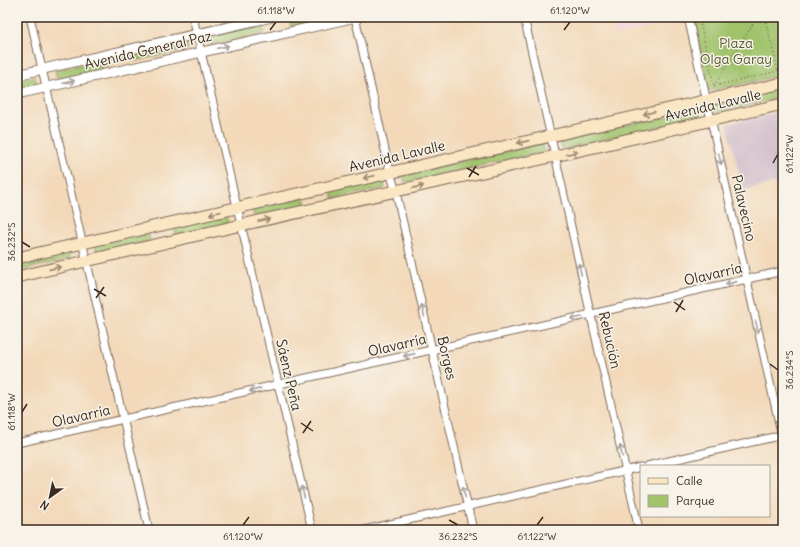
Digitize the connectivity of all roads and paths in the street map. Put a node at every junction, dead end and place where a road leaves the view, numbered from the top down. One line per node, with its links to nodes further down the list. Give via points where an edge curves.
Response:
1 (30, 17): 15 (street)
2 (193, 17): 13 (street, Sáenz Peña)
3 (272, 17): 13 (street, Avenida General Paz)
4 (355, 17): 14 (street, Avenida General Paz, one-way to 4); 28 (street, Borges)
5 (524, 17): 26 (street, Rebución)
6 (688, 17): 23 (street, Palavecino)
7 (699, 17): 11 (path)
8 (716, 17): 11 (path)
9 (775, 17): 12 (path)
10 (755, 18): 12 (path); 20 (path)
11 (700, 21): 20 (path)
12 (766, 22): 17 (path)
13 (197, 34): 14 (street, Sáenz Peña); 15 (street, Avenida General Paz)
14 (201, 52): 21 (street, Avenida General Paz, one-way to 14); 30 (street, Sáenz Peña)
15 (42, 69): 18 (street, Avenida General Paz); 21 (street)
16 (783, 70): 17 (path)
17 (778, 71): 20 (path)
18 (17, 75)
19 (783, 83): 23 (main road, Avenida Lavalle)
20 (714, 86): 23 (path)
21 (46, 87): 22 (street, Avenida General Paz); 32 (street)
22 (17, 94)
23 (706, 100): 25 (street, Palavecino); 26 (main road, Avenida Lavalle, one-way to 26)
24 (783, 104): 25 (main road, Avenida Lavalle)
25 (711, 121): 27 (main road, Avenida Lavalle, one-way to 25); 37 (street, Palavecino, one-way to 37)
26 (550, 136): 27 (street, Rebución); 28 (main road, Avenida Lavalle, one-way to 28)
27 (555, 156): 29 (main road, Avenida Lavalle, one-way to 27); 38 (street, Rebución, one-way to 27)
28 (390, 172): 29 (street, Borges); 30 (main road, Avenida Lavalle, one-way to 30)
29 (396, 192): 31 (main road, Avenida Lavalle, one-way to 29); 39 (street, Borges, one-way to 29)
30 (237, 208): 31 (street, Sáenz Peña); 32 (main road, Avenida Lavalle, one-way to 32)
31 (241, 225): 34 (main road, Avenida Lavalle); 40 (street, Sáenz Peña)
32 (83, 243): 33 (main road, Avenida Lavalle); 34 (street)
33 (17, 258)
34 (87, 261): 36 (main road, Avenida Lavalle, one-way to 34); 41 (street)
35 (783, 271): 37 (street, Olavarría)
36 (17, 277)
37 (747, 280): 38 (street, Olavarría, one-way to 38); 42 (street, Palavecino, one-way to 42)
38 (591, 315): 39 (street, Olavarría, one-way to 39); 46 (street, Rebución, one-way to 38)
39 (432, 350): 40 (street, Olavarría, one-way to 40); 47 (street, Borges, one-way to 39)
40 (278, 385): 41 (street, Olavarría, one-way to 41); 49 (street, Sáenz Peña, one-way to 40)
41 (124, 419): 43 (street, Olavarría); 48 (street)
42 (783, 437): 44 (street)
43 (17, 443)
44 (652, 465)
45 (640, 467): 46 (street)
46 (626, 471): 47 (street); 52 (street, Rebución)
47 (467, 506): 50 (street); 51 (street, Borges)
48 (149, 530)
49 (312, 530)
50 (364, 530)
51 (473, 530)
52 (639, 530)

